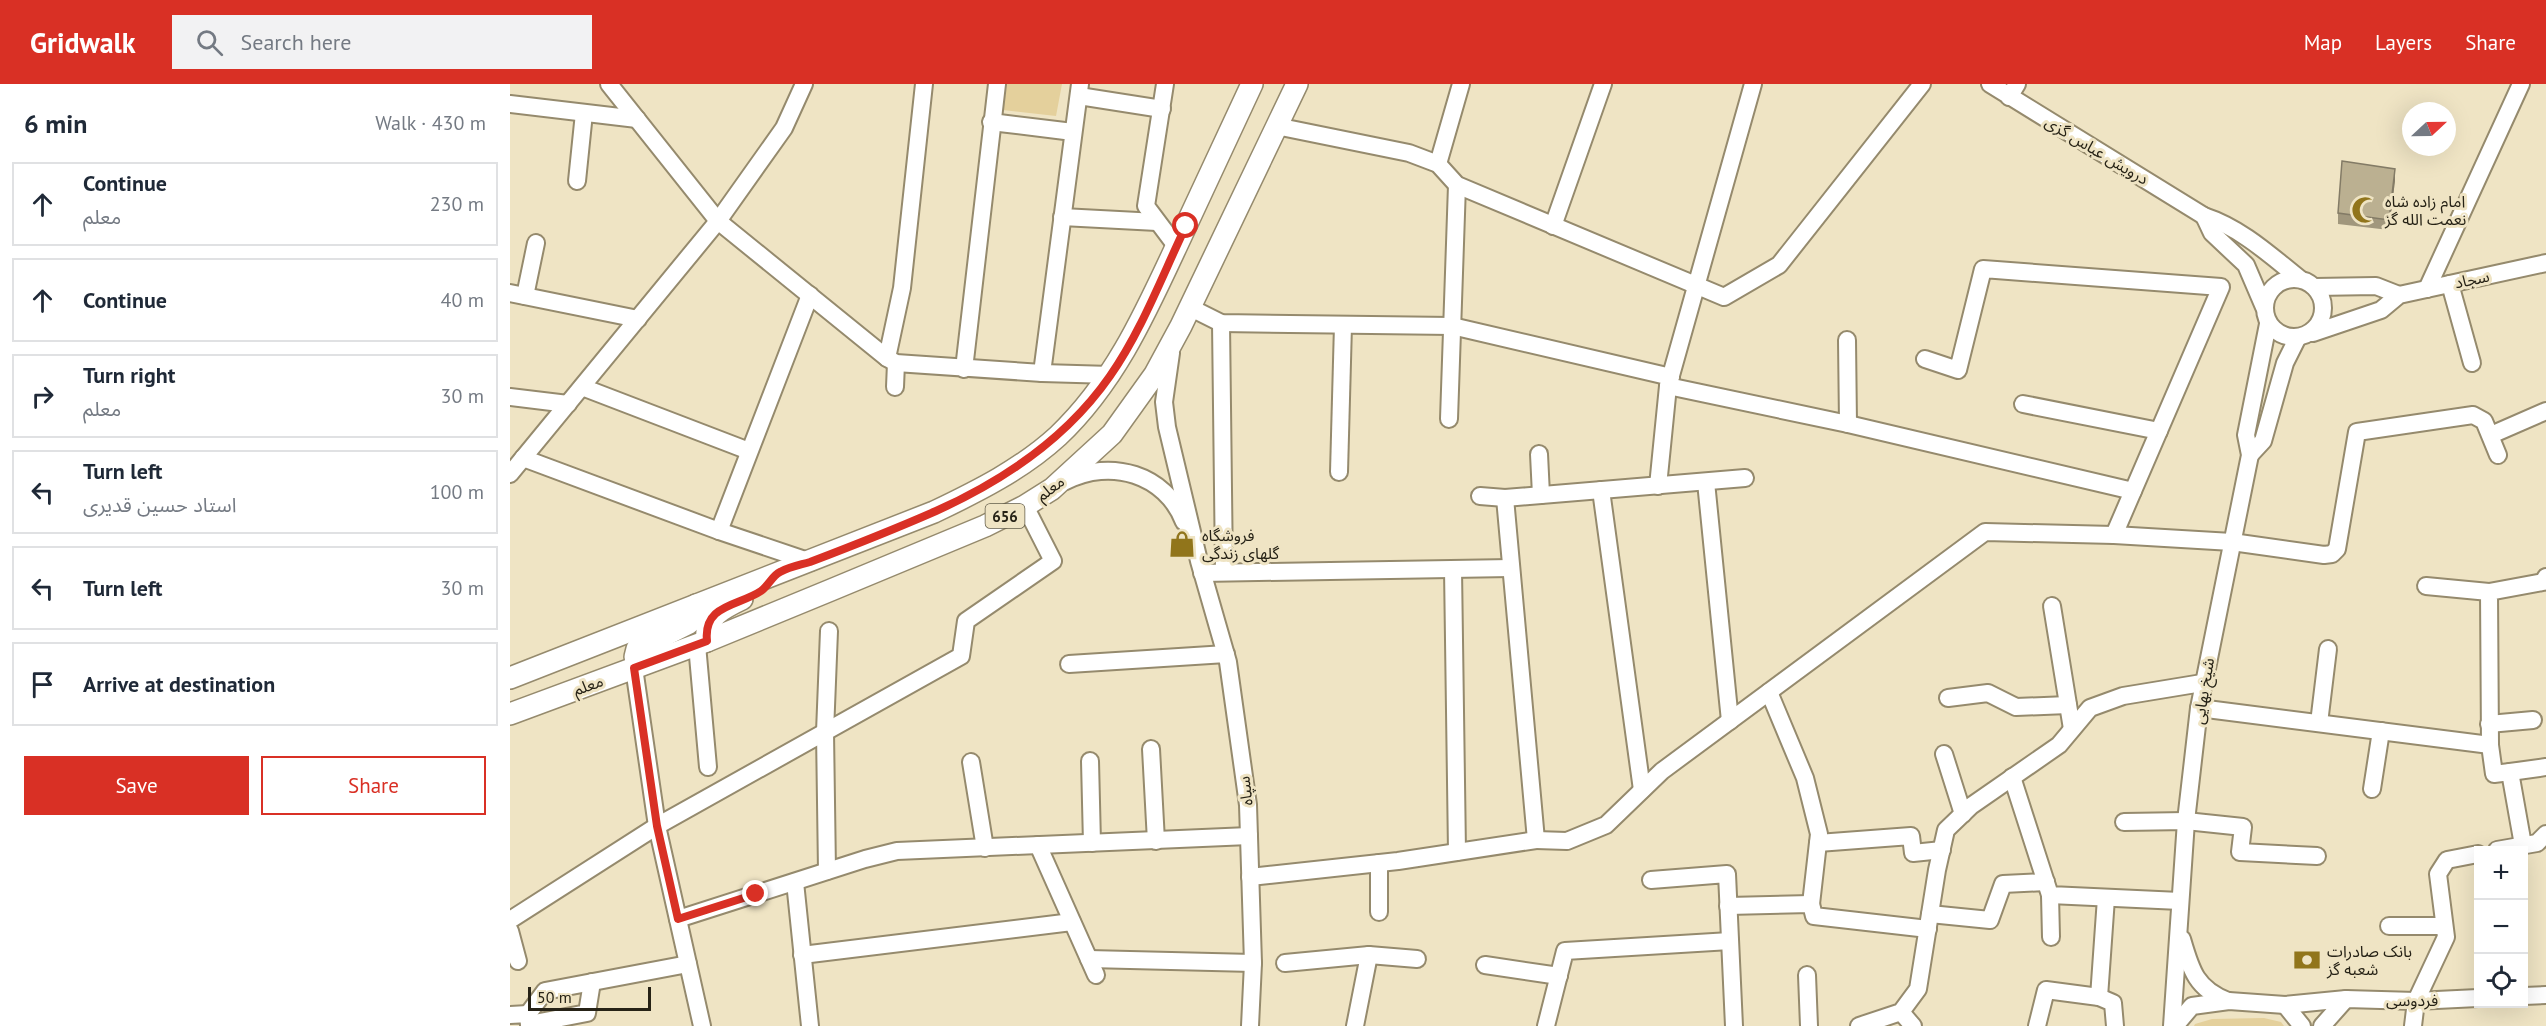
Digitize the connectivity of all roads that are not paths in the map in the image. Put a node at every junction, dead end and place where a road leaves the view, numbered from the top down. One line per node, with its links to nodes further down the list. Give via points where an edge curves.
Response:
1 (609, 84): 19 (street)
2 (804, 84): 28 (street, via 784,128)
3 (924, 84): 53 (street)
4 (998, 84): 20 (street)
5 (1166, 84): 17 (street)
6 (1252, 84): 32 (main road, 656)
7 (1297, 84): 21 (main road, معلم / 656)
8 (1461, 84): 23 (street)
9 (1603, 84): 30 (street)
10 (1753, 84): 36 (street)
11 (1922, 84): 36 (street, via 1779,265 1724,297)
12 (1990, 84): 15 (street, درویش عباس گزی)
13 (2521, 84): 38 (street)
14 (1079, 90): 17 (street); 22 (street)
15 (2013, 91): 26 (street, درویش عباس گزی)
16 (510, 104): 18 (street)
17 (1161, 109): 29 (street, via 1146,206)
18 (584, 113): 19 (street); 24 (street)
19 (637, 119): 28 (street)
20 (991, 122): 22 (street); 55 (street)
21 (1276, 126): 23 (street, via 1409,153); 43 (main road, معلم / 656)
22 (1073, 132): 27 (street)
23 (1438, 164): 25 (street)
24 (577, 181)
25 (1457, 185): 30 (street); 48 (street)
26 (2204, 216): 34 (street, درویش عباس گزی, via 2221,221 2255,242); 42 (street, درویش عباس گزی, via 2212,233 2246,266)
27 (1062, 217): 29 (street); 56 (street)
28 (718, 221): 40 (street); 44 (street)
29 (1157, 222): 32 (street)
30 (1553, 225): 36 (street)
31 (536, 243): 39 (street)
32 (1176, 246): 57 (main road, 656)
33 (2546, 263): 35 (street, سجاد)
34 (2300, 279): 37 (street); 42 (street, via 2283,280 2276,285 2269,291)
35 (2450, 284): 38 (street, سجاد); 54 (street)
36 (1698, 287): 58 (street)
37 (2315, 287): 41 (street, سجاد, via 2376,286); 49 (street, via 2323,302 2322,319)
38 (2427, 289): 41 (street, سجاد)
39 (517, 295): 44 (street)
40 (810, 295): 53 (street); 69 (street)
41 (2399, 295): 49 (street, سجاد, via 2381,310)
42 (2264, 307): 46 (street)
43 (1189, 308): 45 (street); 51 (main road, معلم / 656)
44 (638, 319): 59 (street)
45 (1221, 323): 47 (street); 93 (street)
46 (2268, 324): 49 (street, via 2280,335); 71 (street, شیخ بهایی, via 2246,435)
47 (1342, 325): 48 (street); 74 (street)
48 (1452, 326): 58 (street); 65 (street)
49 (2305, 336): 71 (street, شیخ بهایی, via 2285,363 2263,441)
50 (1847, 340): 66 (street)
51 (1172, 345): 79 (main road, معلم / 656, via 1112,434); 90 (street, via 1164,402 1167,427)
52 (1925, 359): 67 (street, via 1958,370 1983,269 2221,287)
53 (892, 361): 55 (street); 60 (street)
54 (2472, 363)
55 (964, 369): 56 (street)
56 (1042, 373): 57 (street)
57 (1111, 375): 89 (main road, 656, via 1057,436 996,481 934,512)
58 (1670, 382): 66 (street); 78 (street)
59 (582, 387): 62 (street); 69 (street)
60 (895, 387)
61 (510, 398): 62 (street)
62 (568, 404): 73 (street)
63 (2023, 404): 67 (street)
64 (2546, 411): 68 (street)
65 (1449, 419)
66 (1848, 424): 81 (street)
67 (2159, 431): 81 (street)
68 (2491, 435): 72 (street); 88 (street, via 2484,421 2473,415 2357,432 2337,549 2332,554)
69 (749, 452): 86 (street)
70 (1539, 454): 82 (street)
71 (2250, 455): 88 (street, شیخ بهایی)
72 (2498, 455)
73 (523, 458): 75 (street); 86 (street)
74 (1339, 472)
75 (510, 474)
76 (1745, 478): 77 (street)
77 (1706, 482): 78 (street); 114 (street)
78 (1658, 486): 80 (street)
79 (1052, 489): 85 (main road, معلم / 656); 90 (street, via 1097,470 1143,478 1178,507)
80 (1601, 490): 82 (street); 130 (street)
81 (2133, 491): 87 (street)
82 (1541, 495): 84 (street)
83 (1480, 496): 84 (street)
84 (1505, 498): 91 (street)
85 (1025, 506): 101 (main road, معلم / 656, via 986,526); 119 (street, via 1053,561 966,621 961,656)
86 (719, 531): 89 (street)
87 (2114, 535): 88 (street); 108 (street, via 1985,532)
88 (2232, 542): 107 (street, شیخ بهایی)
89 (811, 562): 94 (main road, 656)
90 (1201, 567): 93 (street); 103 (street, سپاه)
91 (1511, 568): 92 (street); 137 (street)
92 (1453, 569): 93 (street); 144 (street)
93 (1224, 572)
94 (778, 573): 98 (main road, 656); 101 (main road, via 760,592 720,610 710,620)
95 (2546, 577): 97 (street, via 2544,582)
96 (2426, 586): 97 (street)
97 (2489, 592): 116 (street)
98 (696, 605): 105 (main road, via 689,623 637,649); 106 (main road, 656)
99 (2052, 606): 110 (street)
100 (829, 631): 119 (street)
101 (702, 643): 105 (main road, معلم / 656); 125 (street)
102 (2328, 649): 115 (street)
103 (1226, 654): 104 (street); 135 (street, سپاه)
104 (1069, 664)
105 (636, 667): 112 (main road, معلم / 656); 134 (street)
106 (510, 678)
107 (2202, 683): 111 (street, شیخ بهایی); 117 (street, via 2112,700 2090,708)
108 (1769, 692): 114 (street); 139 (street, via 1805,778)
109 (1948, 698): 110 (street, via 1988,693 2016,707)
110 (2068, 705): 117 (street)
111 (2199, 708): 115 (street); 132 (street, شیخ بهایی)
112 (510, 714)
113 (2533, 720): 116 (street)
114 (1730, 721): 130 (street)
115 (2319, 723): 118 (street)
116 (2489, 724): 120 (street)
117 (2072, 729): 128 (street, via 2059,745)
118 (2380, 731): 120 (street); 129 (street)
119 (825, 732): 134 (street); 148 (street)
120 (2490, 745): 127 (street, via 2494,774)
121 (1151, 749): 136 (street)
122 (1944, 754): 131 (street)
123 (1090, 761): 138 (street)
124 (971, 762): 142 (street)
125 (708, 767)
126 (2546, 767): 127 (street)
127 (2510, 772): 140 (street)
128 (2012, 777): 131 (street); 152 (street)
129 (2372, 789)
130 (1642, 790): 137 (street, via 1606,825 1567,841)
131 (1963, 814): 143 (street, via 1946,830)
132 (2186, 821): 133 (street); 146 (street, via 2243,827 2240,852); 154 (street, شیخ بهایی)
133 (2124, 822)
134 (657, 826): 158 (street); 159 (street)
135 (1249, 836): 136 (street); 149 (street, سپاه)
136 (1156, 840): 138 (street)
137 (1536, 840): 144 (street)
138 (1092, 843): 141 (street)
139 (1818, 843): 143 (street, via 1911,836 1913,853); 155 (street)
140 (2538, 844)
141 (1038, 845): 142 (street); 160 (street)
142 (985, 848): 148 (street, via 897,851)
143 (1942, 850): 161 (street)
144 (1457, 852): 147 (street)
145 (2474, 855): 163 (street, via 2447,860 2431,874)
146 (2317, 856)
147 (1379, 863): 149 (street); 157 (street)
148 (827, 871): 151 (street)
149 (1250, 878): 173 (street, سپاه)
150 (1651, 880): 156 (street, via 1727,874)
151 (795, 882): 158 (street); 168 (street)
152 (2048, 889): 153 (street); 161 (street, via 2003,884 1990,920); 166 (street)
153 (2106, 898): 154 (street); 183 (street)
154 (2180, 902): 164 (street, شیخ بهایی)
155 (1811, 904): 156 (street); 161 (street, via 1814,916)
156 (1728, 906): 167 (street)
157 (1379, 912)
158 (678, 919): 175 (street)
159 (510, 920)
160 (1072, 922): 168 (street); 170 (street)
161 (1929, 922): 189 (street, via 1918,989)
162 (2390, 926): 163 (street)
163 (2444, 926): 187 (street, via 2446,937)
164 (2180, 930): 186 (street, شیخ بهایی, via 2199,983 2211,995); 203 (street, شیخ بهایی)
165 (510, 931): 172 (street)
166 (2051, 937)
167 (1730, 940): 179 (street, via 1565,951); 197 (street)
168 (802, 955): 193 (street)
169 (1369, 955): 171 (street); 174 (street); 195 (street)
170 (1089, 958): 173 (street); 177 (street)
171 (1417, 959)
172 (518, 961)
173 (1253, 963): 194 (street, سپاه)
174 (1285, 963)
175 (688, 964): 180 (street); 192 (street)
176 (1485, 965): 179 (street)
177 (1096, 975)
178 (1807, 975): 198 (street)
179 (1559, 976): 196 (street)
180 (592, 982): 191 (street, via 545,991); 191 (street, via 587,1013)
181 (2546, 995): 182 (street)
182 (2528, 996)
183 (2098, 997): 201 (street, via 2046,990); 202 (street, via 2113,1003)
184 (2474, 998): 187 (street, فردوسی)
185 (2346, 999): 187 (street, فردوسی); 188 (street, فردوسی); 205 (street)
186 (2229, 1001): 188 (street, فردوسی); 203 (street, via 2192,1006)
187 (2416, 1001): 206 (street)
188 (2285, 1005): 204 (street)
189 (1901, 1012): 199 (street); 200 (street)
190 (510, 1016): 191 (street)
191 (529, 1021)
192 (702, 1026)
193 (810, 1026)
194 (1250, 1026)
195 (1355, 1026)
196 (1546, 1026)
197 (1734, 1026)
198 (1809, 1026)
199 (1859, 1026)
200 (1912, 1026)
201 (2037, 1026)
202 (2115, 1026)
203 (2174, 1026)
204 (2302, 1026)
205 (2322, 1026)
206 (2413, 1026)

